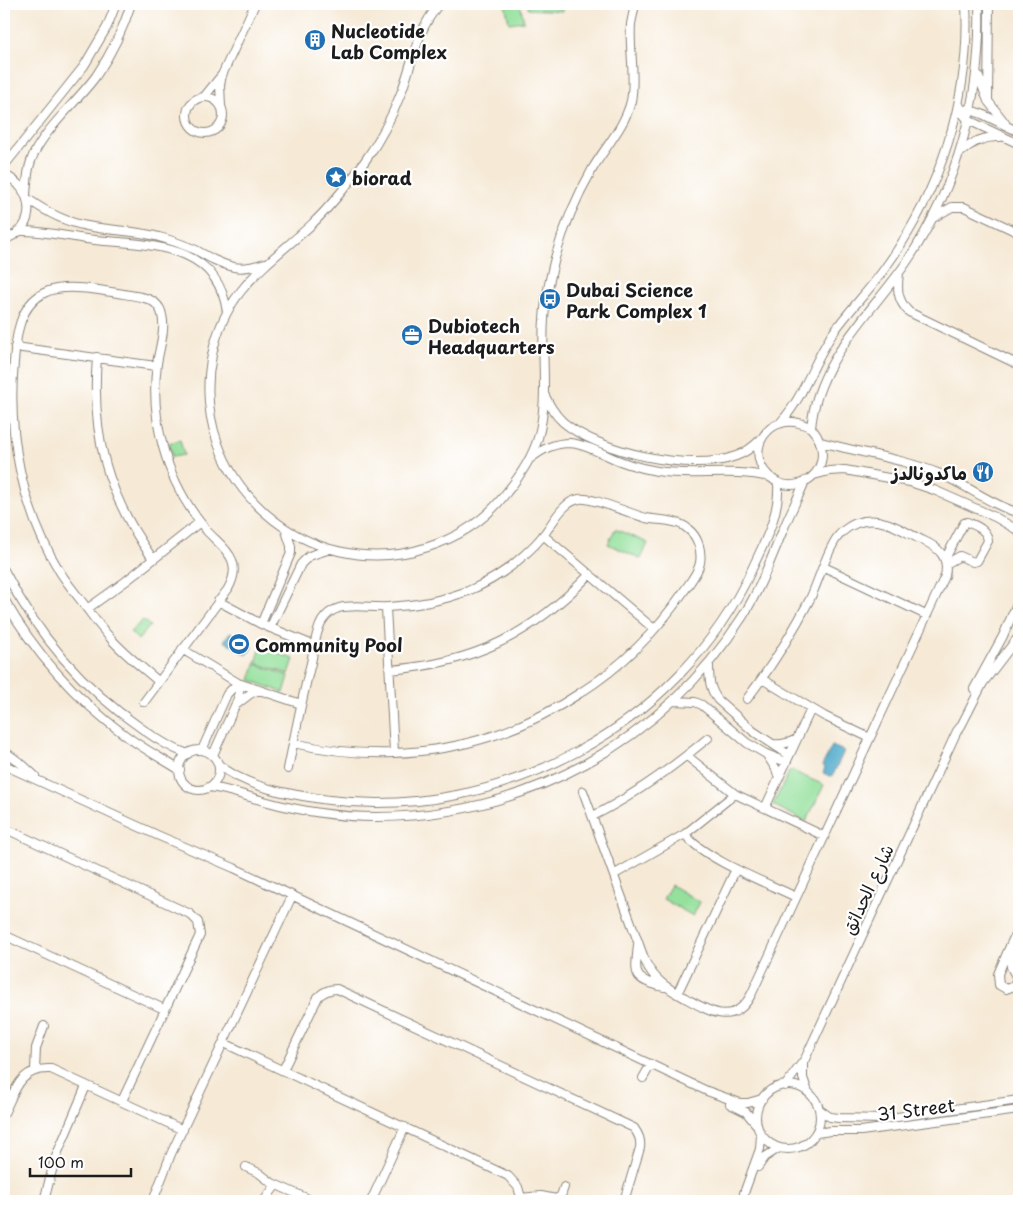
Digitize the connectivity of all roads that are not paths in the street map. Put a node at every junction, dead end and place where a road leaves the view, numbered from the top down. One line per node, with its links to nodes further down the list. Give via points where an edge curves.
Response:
1 (116, 4): 24 (street, via 107,27 84,66)
2 (131, 4): 26 (street, via 113,48 95,76 39,144 27,177)
3 (253, 4): 12 (street)
4 (439, 4): 31 (street, via 421,30 402,91 370,153 312,224)
5 (635, 4): 38 (street, via 631,25 631,100 624,119 579,194 554,263 544,319)
6 (966, 4): 17 (street, via 966,48)
7 (979, 4): 10 (street)
8 (988, 4): 9 (street)
9 (989, 17): 10 (street); 14 (street)
10 (979, 44): 11 (street)
11 (977, 71): 14 (street); 16 (street)
12 (222, 75): 13 (street); 15 (street)
13 (204, 97): 15 (street); 15 (street, via 188,109 188,121 196,130 202,133 217,128 222,122)
14 (988, 101): 19 (street)
15 (221, 106)
16 (970, 108): 17 (street); 18 (street); 19 (street)
17 (958, 110): 18 (street); 39 (street, via 944,154 919,212 886,267 833,334 818,357 801,397)
18 (968, 120): 21 (street); 23 (street)
19 (1010, 128): 20 (street)
20 (1019, 132)
21 (1006, 138): 22 (street); 23 (street, via 979,140)
22 (1019, 144)
23 (960, 154): 27 (street)
24 (4, 166)
25 (4, 175): 26 (street, via 18,183)
26 (27, 197): 28 (street, via 27,216); 31 (street, via 49,213 72,223 159,237 237,268)
27 (933, 218): 29 (street, via 952,207 964,207); 32 (street)
28 (18, 231): 30 (street); 33 (street, via 44,231 173,250 205,266 214,275 221,286)
29 (1019, 233)
30 (5, 239)
31 (266, 262): 33 (street)
32 (899, 273): 36 (street, via 897,290 908,312); 40 (street, via 829,368 815,401)
33 (227, 312): 50 (street, via 212,354 208,378 212,426 230,471 244,491)
34 (15, 347): 35 (street); 37 (street, via 22,316 35,299 54,288 76,288 141,297 155,303 163,317); 66 (street, via 12,417 23,486 39,530 60,572)
35 (97, 357): 37 (street); 54 (street, via 95,411 104,464 119,504)
36 (1019, 365)
37 (156, 366): 49 (street, via 155,393 163,448 178,486)
38 (543, 390): 41 (street, via 549,405 572,428 612,447 648,457 686,461 724,459 745,452); 43 (street, via 538,437)
39 (781, 422): 40 (street, via 802,423); 41 (street)
40 (811, 428): 42 (street)
41 (762, 438): 45 (street, via 758,451 760,465)
42 (821, 442): 44 (street, via 820,465); 48 (street, via 918,466)
43 (530, 460): 45 (street, via 548,447 568,443 590,447 622,462 656,471 690,475 740,472); 53 (street, via 489,513 468,530 444,542 388,556)
44 (814, 475): 46 (street); 51 (street, via 845,470 910,482 995,517)
45 (768, 477): 47 (street)
46 (805, 482): 47 (street, via 796,485); 77 (street, via 759,587)
47 (778, 483): 110 (street, via 778,505 760,552 735,602 702,649 638,712 553,764 467,794 366,803 314,798 267,788 235,776)
48 (1019, 513)
49 (200, 522): 54 (street); 63 (street, via 233,563 231,583)
50 (285, 528): 53 (street, via 304,540); 59 (street, via 291,553)
51 (1019, 531)
52 (544, 535): 58 (street); 65 (street, via 500,574 474,588 416,606); 72 (street, via 563,508 580,498 590,498 627,513 686,527 696,537 701,551 700,565)
53 (330, 549): 60 (street, via 301,564)
54 (153, 559): 66 (street)
55 (946, 561): 55 (street, via 960,556 976,561 988,537 983,530 964,523); 56 (street, via 931,544 889,524 872,520 856,523 841,532); 68 (street, via 945,576)
56 (824, 567): 68 (street); 80 (street, via 796,626)
57 (4, 570): 104 (street, via 22,604 44,634 91,688 158,740)
58 (590, 574): 72 (street); 78 (street, via 549,613 500,643 446,662)
59 (274, 592): 60 (street); 64 (street)
60 (285, 597): 67 (street)
61 (1019, 599): 93 (street, شارع الحدائق, via 979,677)
62 (4, 600): 112 (street, via 36,648 76,693 125,735)
63 (218, 601): 69 (street); 76 (street)
64 (268, 605): 69 (street); 70 (street)
65 (386, 608): 75 (street, via 333,610 322,622); 78 (street)
66 (87, 609): 81 (street, via 112,641)
67 (278, 611): 71 (street); 73 (street)
68 (926, 615): 96 (street)
69 (247, 617): 70 (street)
70 (261, 624): 71 (street)
71 (270, 628): 73 (street)
72 (654, 629): 103 (street, via 600,679 536,718 468,743)
73 (284, 634): 75 (street)
74 (1019, 636): 93 (street, شارع الحدائق, via 983,683)
75 (315, 646): 88 (street)
76 (182, 649): 79 (street); 81 (street)
77 (709, 663): 85 (street); 94 (street, via 709,681 714,694)
78 (390, 670): 103 (street)
79 (222, 674): 82 (street); 87 (street)
80 (762, 679): 84 (street); 90 (street)
81 (158, 681): 86 (street)
82 (239, 684): 83 (street); 87 (street, via 232,688); 89 (street)
83 (259, 690): 88 (street); 89 (street)
84 (747, 699)
85 (674, 701): 100 (street, via 702,705); 115 (street, via 590,762 529,790 472,806 409,816 343,816 290,808)
86 (144, 702)
87 (223, 702): 91 (street)
88 (301, 704): 98 (street)
89 (235, 705): 92 (street)
90 (811, 709): 96 (street); 97 (street)
91 (218, 714): 92 (street); 101 (street)
92 (229, 719): 106 (street)
93 (957, 731): 137 (street, شارع الحدائق)
94 (759, 736): 99 (street); 100 (street)
95 (708, 738): 107 (street)
96 (870, 738): 122 (street)
97 (797, 739): 99 (street, via 780,745); 108 (street)
98 (293, 743): 103 (street, via 335,751); 111 (street)
99 (770, 743): 108 (street)
100 (753, 747): 105 (street)
101 (202, 750): 104 (street); 106 (street)
102 (4, 751): 114 (street)
103 (394, 752)
104 (188, 754): 112 (street, via 183,758)
105 (766, 754): 108 (street); 113 (street)
106 (213, 755): 110 (street)
107 (686, 756): 117 (street); 119 (street, via 633,794)
108 (788, 758): 113 (street)
109 (4, 764): 114 (street)
110 (218, 764): 115 (street, via 216,780)
111 (288, 769)
112 (180, 770): 115 (street, via 189,787)
113 (779, 778): 118 (street)
114 (38, 779): 125 (street)
115 (209, 787)
116 (583, 791): 119 (street)
117 (735, 794): 118 (street); 121 (street)
118 (764, 808): 122 (street)
119 (593, 816): 124 (street)
120 (4, 828): 134 (street, via 194,917 200,935)
121 (685, 834): 123 (street, via 699,848); 124 (street)
122 (824, 836): 126 (street)
123 (736, 869): 126 (street); 133 (street)
124 (615, 874): 129 (street)
125 (292, 896): 136 (street); 138 (street)
126 (796, 897): 133 (street, via 743,1006 730,1013 715,1014)
127 (1019, 927): 130 (street)
128 (4, 935): 134 (street)
129 (639, 942): 132 (street, via 652,973); 132 (street, via 637,975 644,982)
130 (1010, 946): 131 (street, via 1011,967); 131 (street, via 998,981 1002,987 1010,988)
131 (1018, 978)
132 (666, 988): 133 (street)
133 (677, 994)
134 (164, 1009): 148 (street)
135 (44, 1026): 139 (street, via 36,1048)
136 (224, 1043): 140 (street); 154 (street)
137 (805, 1059): 143 (street); 145 (street, via 802,1073)
138 (651, 1064): 141 (street); 144 (street)
139 (35, 1070): 142 (street, via 51,1069); 151 (street, via 22,1079)
140 (283, 1070): 153 (street); 167 (street, via 318,996 337,989 634,1128 641,1141)
141 (642, 1078)
142 (86, 1086): 148 (street); 162 (street, via 55,1159)
143 (785, 1086): 145 (street, via 797,1086); 146 (street, via 771,1090)
144 (707, 1091): 146 (street, via 740,1103); 152 (street, via 746,1112)
145 (808, 1092): 149 (street)
146 (762, 1099): 152 (street, via 757,1110)
147 (1019, 1100): 149 (street, 31 Street, via 883,1120 830,1117)
148 (122, 1102): 154 (street)
149 (820, 1110): 155 (street)
150 (1019, 1110): 155 (street, 31 Street, via 861,1132)
151 (4, 1114)
152 (757, 1124): 156 (street)
153 (405, 1127): 161 (street, via 508,1176 518,1187); 166 (street)
154 (182, 1130): 163 (street)
155 (817, 1133): 157 (street, via 798,1148)
156 (761, 1134): 157 (street); 168 (street, via 758,1157)
157 (778, 1148): 168 (street, via 761,1161)
158 (246, 1167): 159 (street)
159 (276, 1185): 164 (street); 165 (street)
160 (564, 1187): 161 (street, via 556,1199 541,1196)
161 (521, 1200)
162 (44, 1201)
163 (153, 1201)
164 (264, 1201)
165 (313, 1201)
166 (371, 1201)
167 (624, 1201)
168 (744, 1201)

